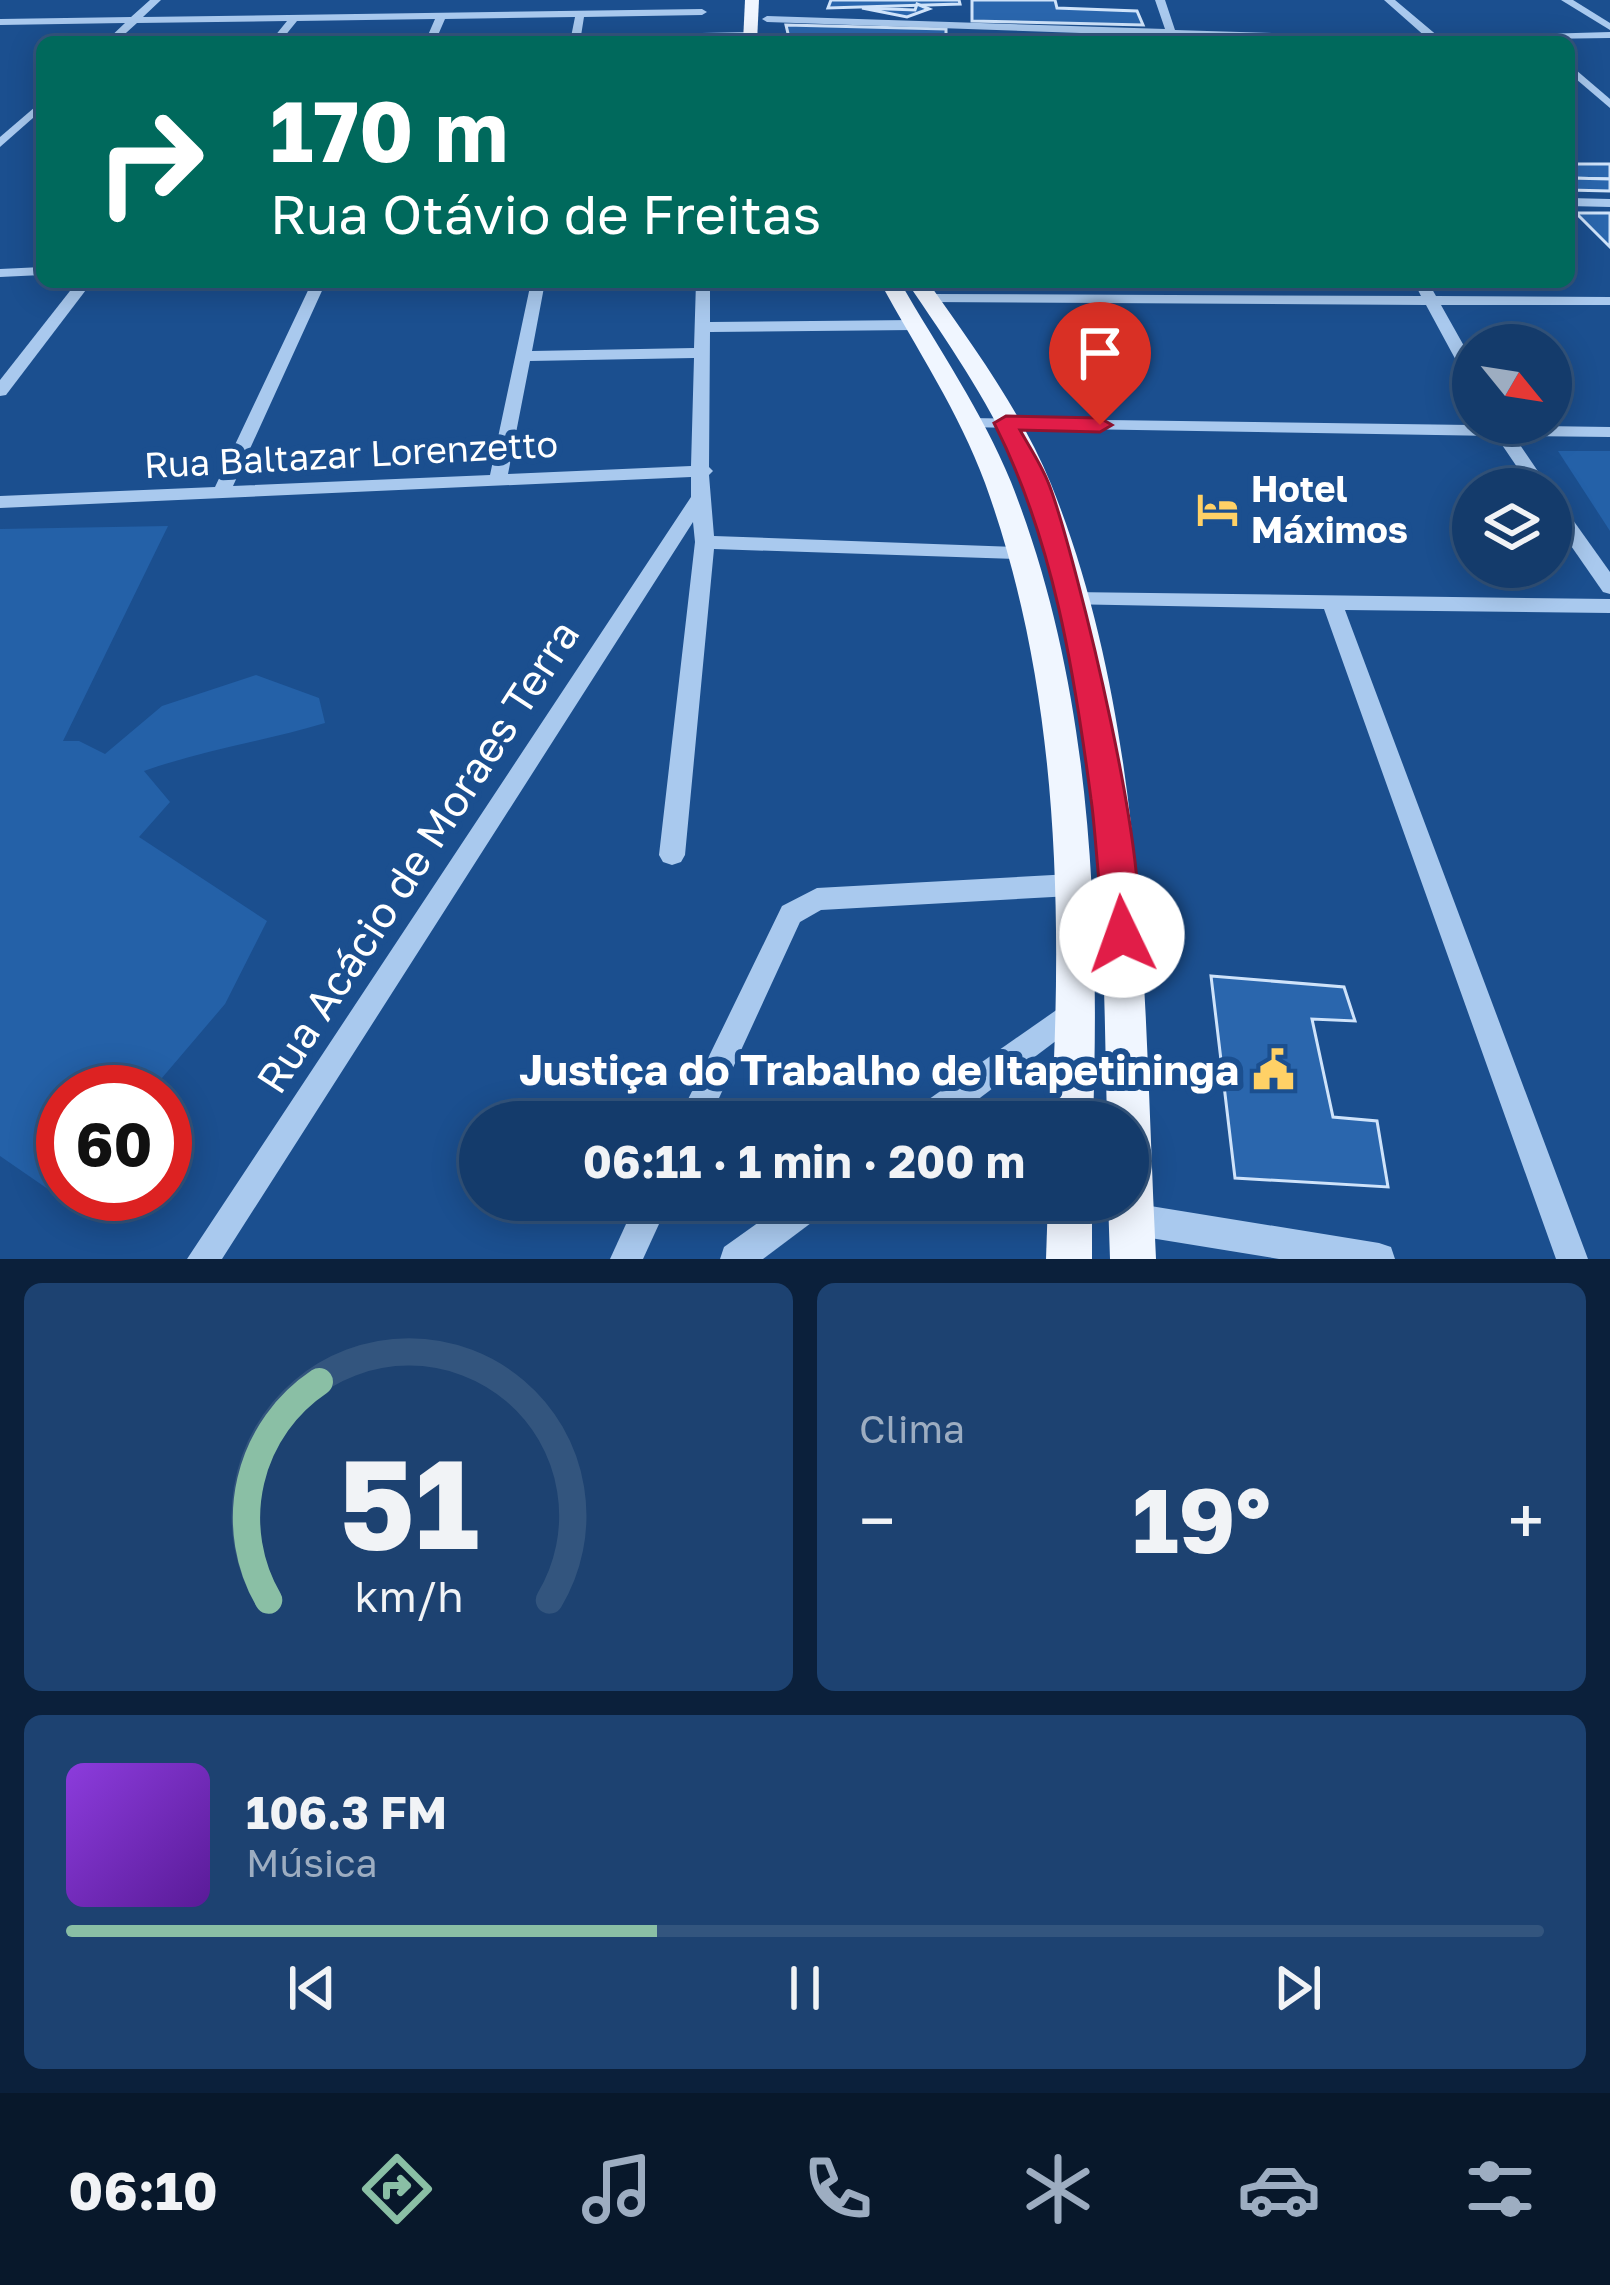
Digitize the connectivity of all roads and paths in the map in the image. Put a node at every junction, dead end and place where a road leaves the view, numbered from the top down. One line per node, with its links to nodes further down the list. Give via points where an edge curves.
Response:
1 (19, 0): 16 (street)
2 (155, 0): 18 (street)
3 (342, 0): 15 (street)
4 (519, 0): 11 (street)
5 (752, 0): 25 (main road)
6 (767, 0): 17 (main road)
7 (1160, 0): 29 (street)
8 (1389, 0): 30 (street)
9 (1567, 0): 20 (street)
10 (702, 6): 12 (street)
11 (515, 14): 12 (street); 13 (street)
12 (580, 14): 24 (street)
13 (442, 15): 15 (street); 23 (street)
14 (295, 17): 15 (street); 18 (street); 22 (street)
15 (332, 17)
16 (0, 18): 18 (street)
17 (767, 19): 19 (street); 26 (main road)
18 (133, 21): 21 (street)
19 (962, 26): 27 (street); 28 (street)
20 (1610, 31): 31 (street)
21 (117, 36)
22 (280, 36)
23 (433, 36)
24 (575, 36)
25 (749, 36)
26 (769, 36)
27 (961, 36)
28 (1153, 36)
29 (1172, 36)
30 (1432, 36)
31 (1565, 36)
32 (1575, 73): 33 (street)
33 (1610, 105)
34 (36, 109): 36 (street)
35 (0, 123): 36 (street)
36 (21, 123): 37 (street); 38 (street)
37 (36, 123)
38 (0, 143)
39 (1575, 202): 40 (street)
40 (1610, 203)
41 (36, 271): 42 (street)
42 (0, 273)
43 (81, 288): 55 (street)
44 (316, 288): 63 (street)
45 (537, 288): 54 (street)
46 (703, 288): 51 (street)
47 (1425, 288): 49 (street)
48 (934, 297): 49 (street); 51 (street); 56 (main road); 57 (main road)
49 (1433, 300): 50 (street); 52 (street)
50 (1610, 301)
51 (704, 327): 53 (street)
52 (1452, 337)
53 (704, 353): 54 (street); 62 (street)
54 (523, 356): 61 (street)
55 (0, 392)
56 (969, 423): 57 (street); 67 (main road, via 1010,518)
57 (1006, 423): 58 (street); 69 (main road, via 1037,484)
58 (1452, 428)
59 (1572, 431): 60 (street)
60 (1610, 432)
61 (498, 480): 62 (street, Rua Baltazar Lorenzetto); 63 (street, Rua Baltazar Lorenzetto)
62 (702, 484): 66 (street); 83 (street, Rua Acácio de Moraes Terra)
63 (221, 493): 64 (street, Rua Baltazar Lorenzetto)
64 (0, 502)
65 (1572, 533): 68 (street)
66 (705, 542): 67 (street); 72 (street)
67 (1016, 553): 73 (main road, via 1060,727)
68 (1610, 586)
69 (1070, 598): 70 (street); 78 (main road, via 1120,889)
70 (1332, 603): 71 (street); 88 (street)
71 (1610, 606)
72 (672, 854)
73 (1071, 885): 74 (main road); 75 (street, via 817,899 791,914)
74 (1076, 1010): 76 (street); 77 (main road)
75 (702, 1101)
76 (952, 1101)
77 (1073, 1101)
78 (1127, 1101)
79 (644, 1221): 84 (street)
80 (788, 1221): 85 (street)
81 (1070, 1221): 86 (main road)
82 (1132, 1239): 87 (street)
83 (202, 1259)
84 (626, 1259)
85 (736, 1259)
86 (1069, 1259)
87 (1379, 1259)
88 (1572, 1259)

